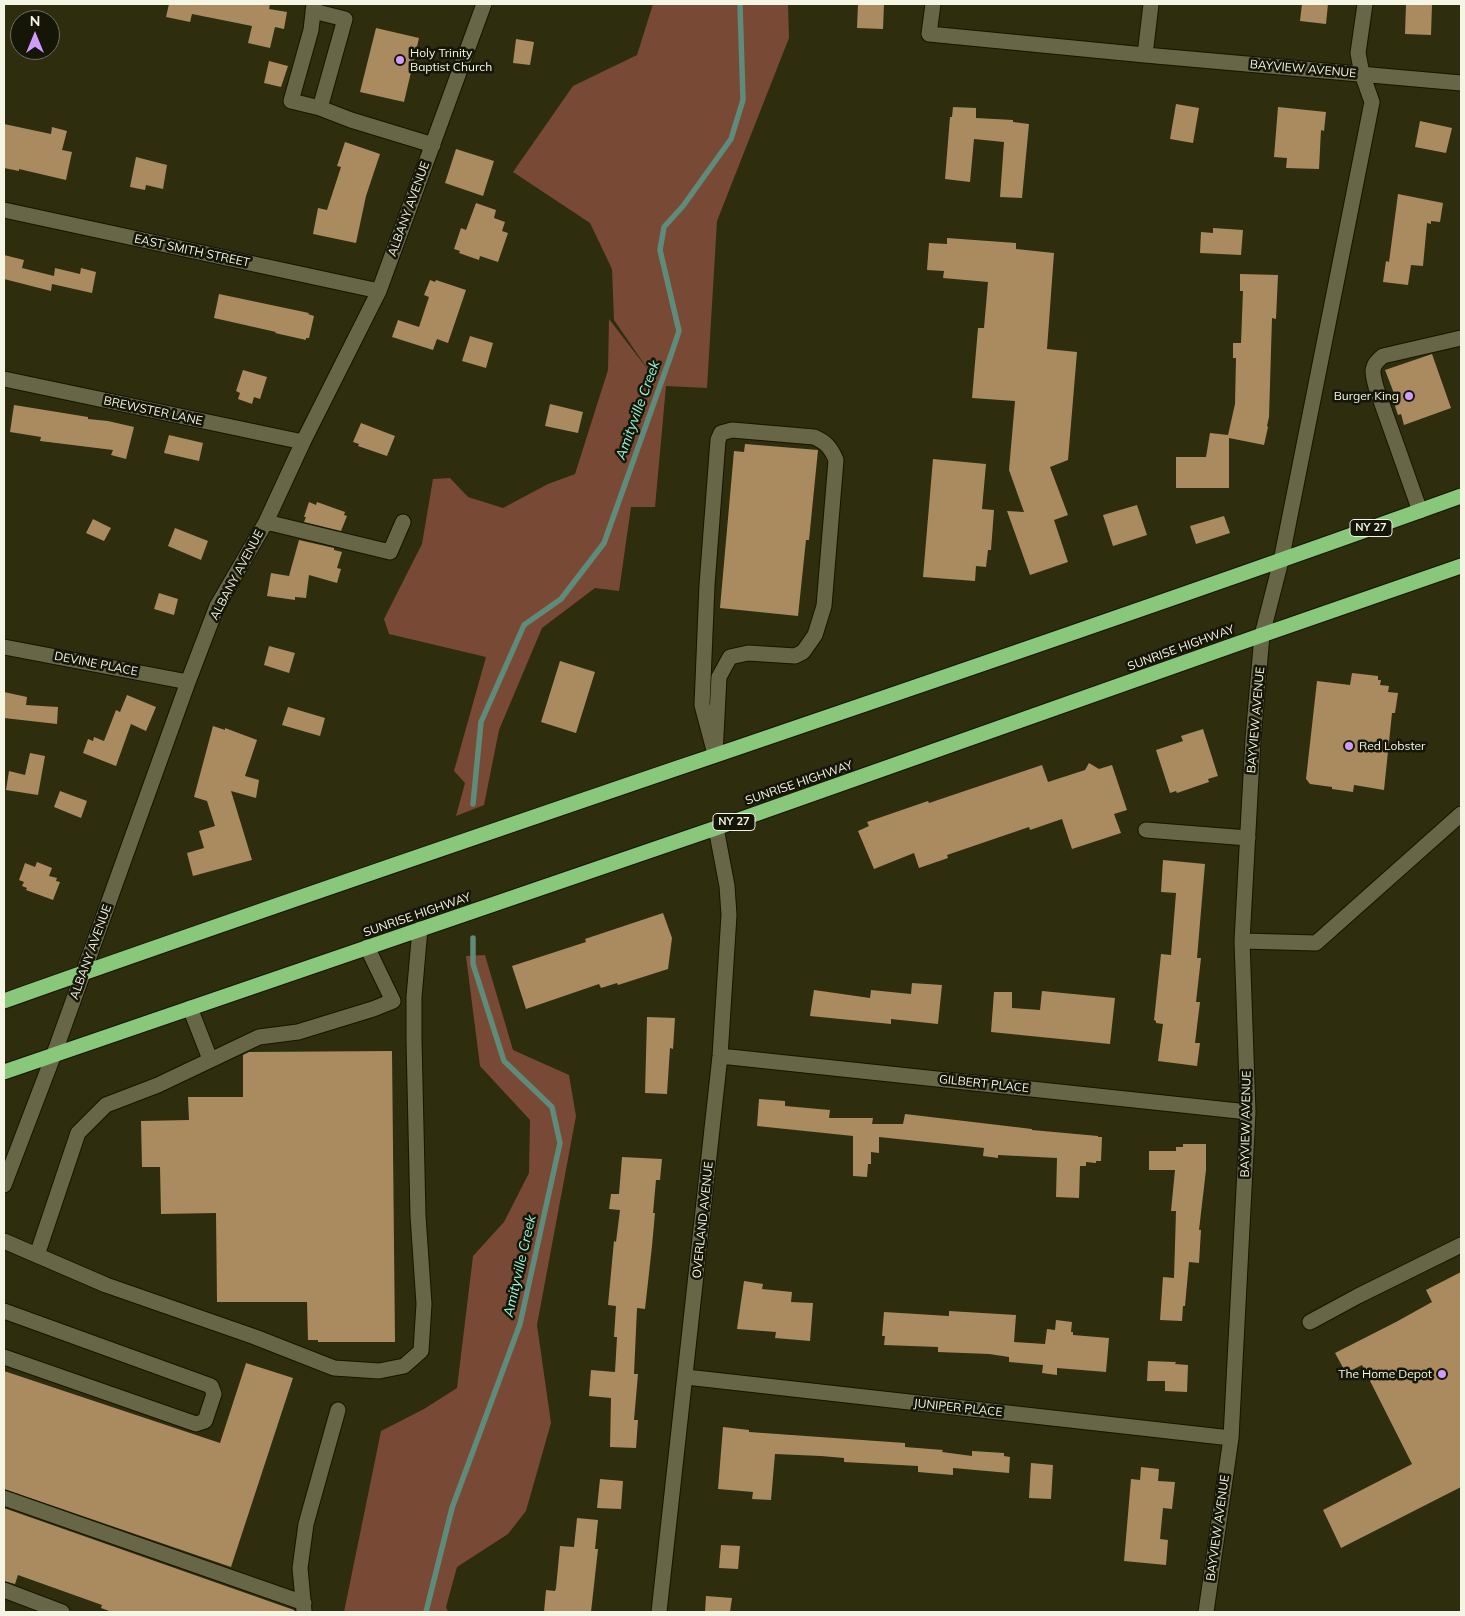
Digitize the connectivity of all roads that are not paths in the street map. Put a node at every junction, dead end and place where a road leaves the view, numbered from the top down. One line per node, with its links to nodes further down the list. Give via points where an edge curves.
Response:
1 (483, 4): 10 (street, ALBANY AVENUE)
2 (933, 4): 6 (street, BAYVIEW AVENUE, via 928,34)
3 (1151, 4): 6 (street)
4 (1364, 4): 7 (street, via 1358,53)
5 (314, 7): 9 (street, via 292,101); 9 (street, via 345,18)
6 (1145, 55): 7 (street, BAYVIEW AVENUE)
7 (1362, 74): 8 (street); 20 (street, BAYVIEW AVENUE, via 1372,102)
8 (1461, 84)
9 (320, 108): 10 (street)
10 (433, 145): 12 (street, ALBANY AVENUE)
11 (4, 210): 12 (street, EAST SMITH STREET)
12 (380, 291): 15 (street, ALBANY AVENUE)
13 (1461, 338): 17 (street, via 1383,356 1375,362 1372,373)
14 (4, 380): 15 (street, BREWSTER LANE)
15 (302, 442): 18 (street, ALBANY AVENUE)
16 (1461, 496): 17 (highway, NY 27)
17 (1420, 511): 20 (highway, NY 27)
18 (266, 522): 19 (street, via 390,552); 24 (street, ALBANY AVENUE, via 217,606)
19 (403, 522)
20 (1281, 561): 22 (street, BAYVIEW AVENUE); 25 (highway, NY 27)
21 (1461, 566): 22 (highway, SUNRISE HIGHWAY / NY 27)
22 (1262, 635): 27 (highway, SUNRISE HIGHWAY / NY 27); 29 (street, BAYVIEW AVENUE)
23 (4, 647): 24 (street, DEVINE PLACE)
24 (188, 682): 33 (street, ALBANY AVENUE)
25 (715, 754): 25 (street, via 719,677 730,657 748,653 795,656 803,652 815,635 824,606 836,460 824,441 814,437 732,430 721,433 718,440 706,585 702,705); 33 (highway, NY 27)
26 (1461, 814): 31 (street, via 1316,943)
27 (716, 828): 30 (highway, SUNRISE HIGHWAY / NY 27); 39 (street, OVERLAND AVENUE, via 729,915)
28 (1146, 830): 29 (street)
29 (1248, 838): 31 (street, BAYVIEW AVENUE)
30 (420, 929): 32 (highway, SUNRISE HIGHWAY / NY 27); 35 (street)
31 (1242, 941): 42 (street, BAYVIEW AVENUE)
32 (367, 948): 36 (street); 37 (highway, SUNRISE HIGHWAY / NY 27)
33 (83, 972): 34 (highway, NY 27); 38 (street, ALBANY AVENUE)
34 (8, 997)
35 (414, 997): 36 (street); 46 (street, via 415,1130 424,1304 421,1351 404,1366 379,1371 334,1368 106,1285)
36 (393, 1001): 40 (street, via 298,1032 259,1037)
37 (190, 1008): 38 (highway, SUNRISE HIGHWAY / NY 27); 40 (street)
38 (54, 1054): 41 (highway, SUNRISE HIGHWAY / NY 27); 43 (street, ALBANY AVENUE)
39 (720, 1056): 42 (street, GILBERT PLACE); 50 (street, OVERLAND AVENUE)
40 (210, 1059): 46 (street, via 158,1085 106,1105 78,1133)
41 (4, 1072)
42 (1248, 1112): 52 (street, BAYVIEW AVENUE)
43 (4, 1185)
44 (4, 1241): 46 (street)
45 (1461, 1245): 48 (street)
46 (37, 1255)
47 (4, 1311): 49 (street, via 211,1386 214,1394 205,1421 196,1424)
48 (1310, 1322)
49 (4, 1357)
50 (686, 1377): 52 (street, JUNIPER PLACE); 57 (street, OVERLAND AVENUE)
51 (338, 1410): 55 (street, via 306,1524 300,1568)
52 (1231, 1438): 58 (street, BAYVIEW AVENUE)
53 (4, 1498): 55 (street)
54 (4, 1590): 56 (street)
55 (304, 1608)
56 (62, 1612)
57 (659, 1612)
58 (1206, 1612)

